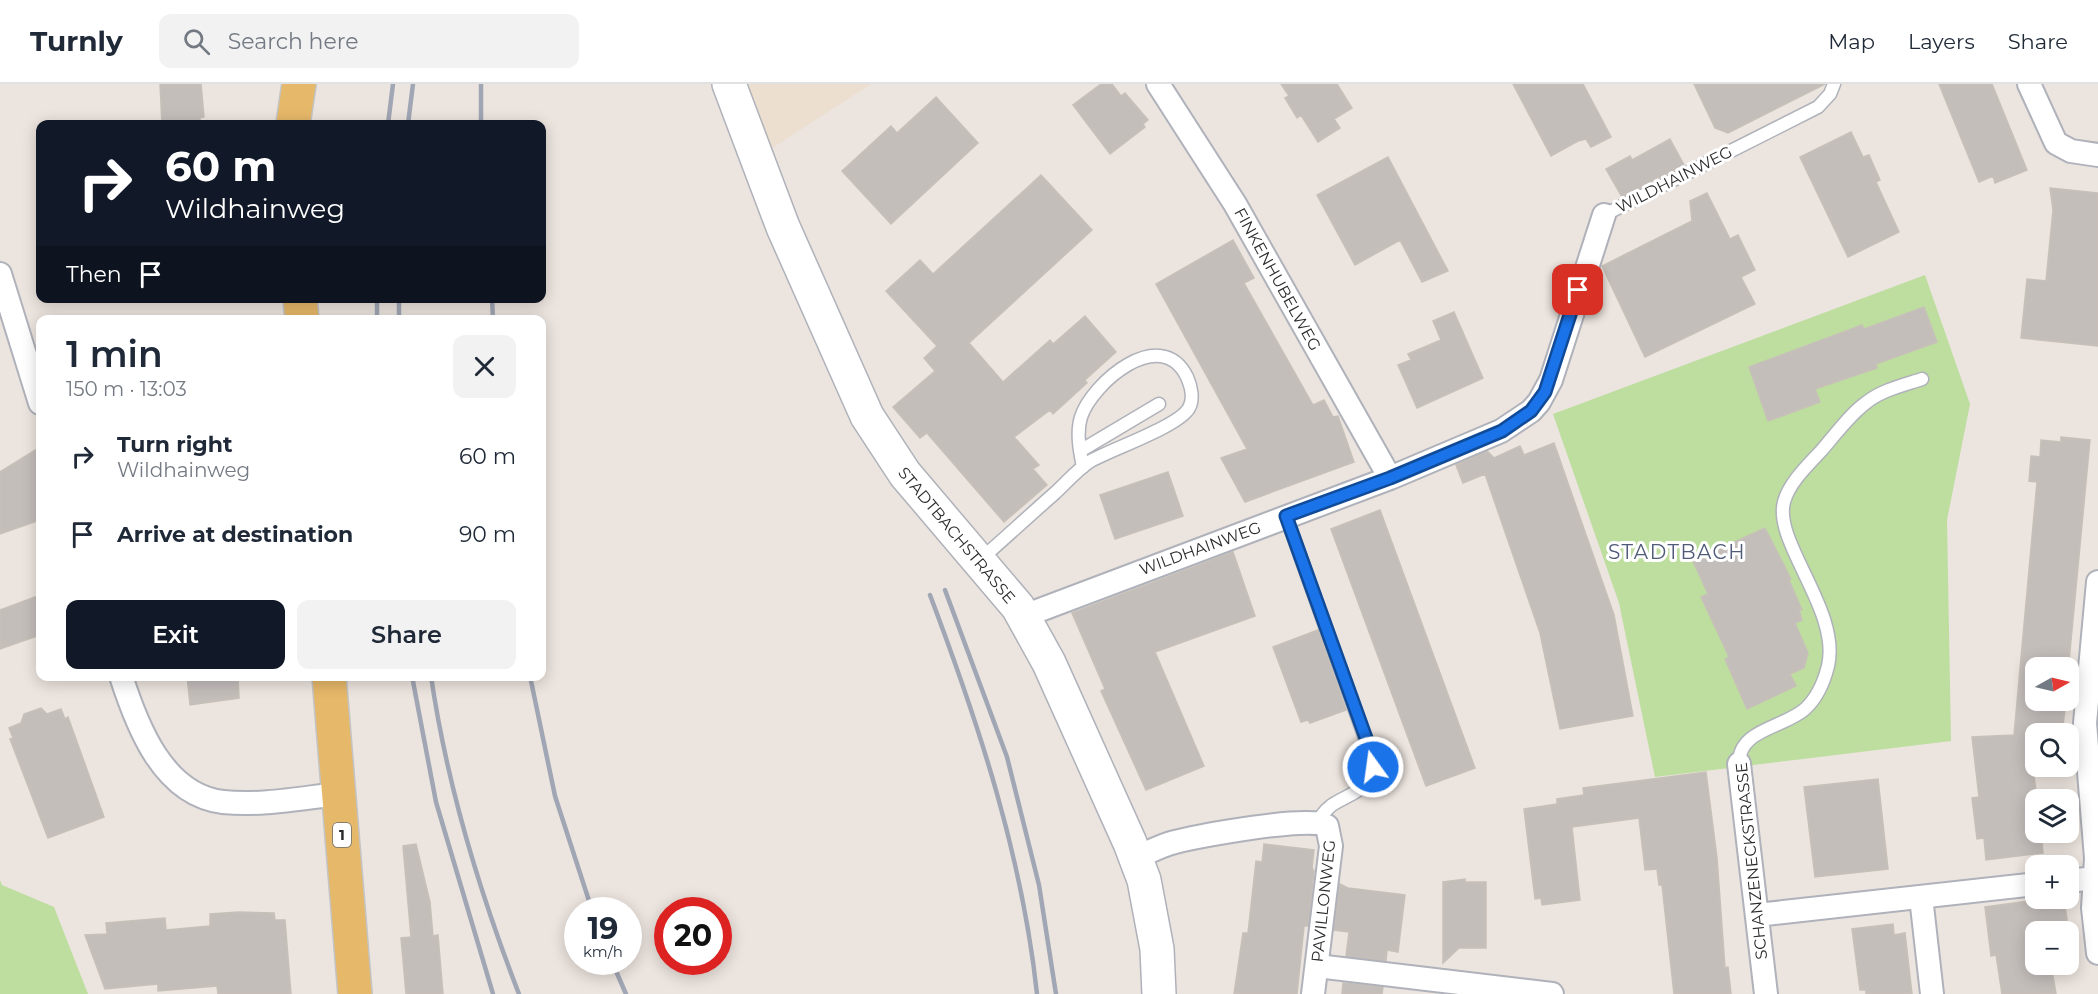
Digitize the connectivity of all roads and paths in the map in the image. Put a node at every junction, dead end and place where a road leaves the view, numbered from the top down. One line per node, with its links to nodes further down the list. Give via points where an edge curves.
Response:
1 (299, 84): 6 (main road)
2 (729, 84): 17 (main road, STADTBACHSTRASSE, via 783,227 867,416 905,474)
3 (1158, 84): 15 (street, FINKENHUBELWEG, via 1235,204)
4 (1834, 84): 8 (lane, WILDHAINWEG, via 1818,107)
5 (2029, 84): 7 (street, via 2056,143 2071,151)
6 (294, 120)
7 (2098, 155)
8 (1604, 215): 15 (street, WILDHAINWEG, via 1551,380 1539,402 1502,431)
9 (0, 274): 11 (street)
10 (1922, 379): 22 (lane, SCHANZENECKSTRASSE, via 1866,402 1801,473 1786,496 1782,509 1785,527 1819,604 1829,660 1822,686 1809,705 1748,741)
11 (36, 390)
12 (1159, 404): 13 (lane)
13 (1080, 451): 14 (lane); 14 (lane, via 1081,417 1112,378 1128,364 1152,354 1178,364 1192,393 1189,408 1176,420)
14 (1083, 467): 17 (lane)
15 (1390, 478): 16 (street, WILDHAINWEG)
16 (1286, 516): 19 (street, WILDHAINWEG); 24 (lane, via 1373,761 1363,789 1335,802)
17 (979, 561): 19 (main road, STADTBACHSTRASSE)
18 (2098, 582): 26 (street, via 2085,723)
19 (1024, 616): 25 (main road, STADTBACHSTRASSE)
20 (122, 681): 23 (street, via 151,748 174,777 198,795 224,802 250,802)
21 (329, 681): 23 (main road, 1)
22 (1739, 764): 30 (street, SCHANZENECKSTRASSE)
23 (338, 794): 33 (main road, 1)
24 (1316, 823): 25 (street, PAVILLONWEG, via 1255,827 1175,842); 32 (street, PAVILLONWEG, via 1327,826 1332,838)
25 (1136, 858): 34 (main road, STADTBACHSTRASSE, via 1150,903)
26 (2095, 878): 27 (street); 31 (street, via 2092,909)
27 (2079, 880)
28 (2025, 885): 29 (street)
29 (1921, 897): 30 (street); 38 (street)
30 (1757, 915): 37 (street, SCHANZENECKSTRASSE)
31 (2097, 941)
32 (1317, 966): 35 (street, PAVILLONWEG); 36 (street)
33 (355, 994)
34 (1159, 994)
35 (1313, 994)
36 (1552, 994)
37 (1766, 994)
38 (1932, 994)

